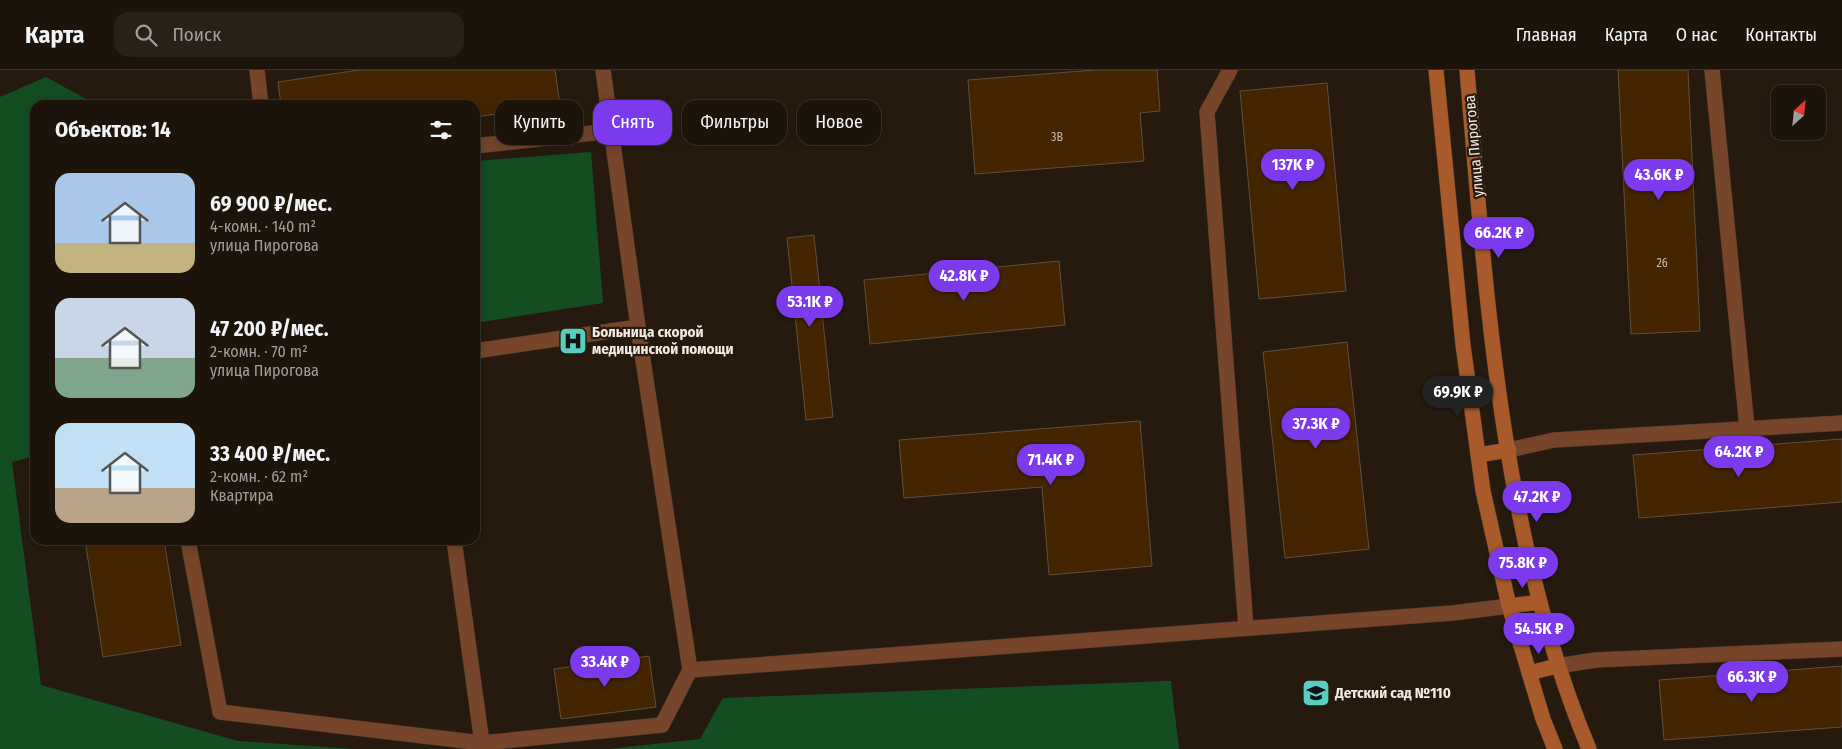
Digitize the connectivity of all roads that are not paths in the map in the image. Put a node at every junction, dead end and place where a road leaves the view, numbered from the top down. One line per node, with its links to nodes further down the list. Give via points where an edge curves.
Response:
1 (257, 70): 8 (lane)
2 (603, 70): 9 (lane)
3 (1230, 70): 4 (lane); 23 (lane, via 1208,112)
4 (1236, 70)
5 (1436, 70): 18 (main road, улица Пирогова, via 1463,345)
6 (1467, 70): 17 (main road, улица Пирогова, via 1493,352)
7 (1712, 70): 16 (lane)
8 (260, 100)
9 (607, 100)
10 (593, 132): 11 (lane)
11 (480, 145)
12 (613, 145): 13 (lane)
13 (638, 327): 14 (lane); 26 (lane)
14 (480, 350)
15 (1842, 423): 16 (lane)
16 (1747, 428): 17 (lane, via 1554,440)
17 (1509, 450): 18 (main road); 21 (main road, улица Пирогова, via 1523,532)
18 (1478, 455): 22 (main road, улица Пирогова)
19 (189, 545): 28 (lane, via 220,712)
20 (455, 545): 28 (lane)
21 (1540, 602): 22 (main road); 25 (main road, улица Пирогова)
22 (1509, 606): 23 (lane, via 1453,613); 27 (main road, улица Пирогова)
23 (1246, 627): 26 (lane)
24 (1842, 649): 25 (lane, via 1596,660)
25 (1557, 666): 27 (main road); 30 (main road, улица Пирогова)
26 (690, 670): 28 (lane, via 662,725)
27 (1529, 673): 29 (main road, улица Пирогова)
28 (482, 743)
29 (1555, 749)
30 (1589, 749)

